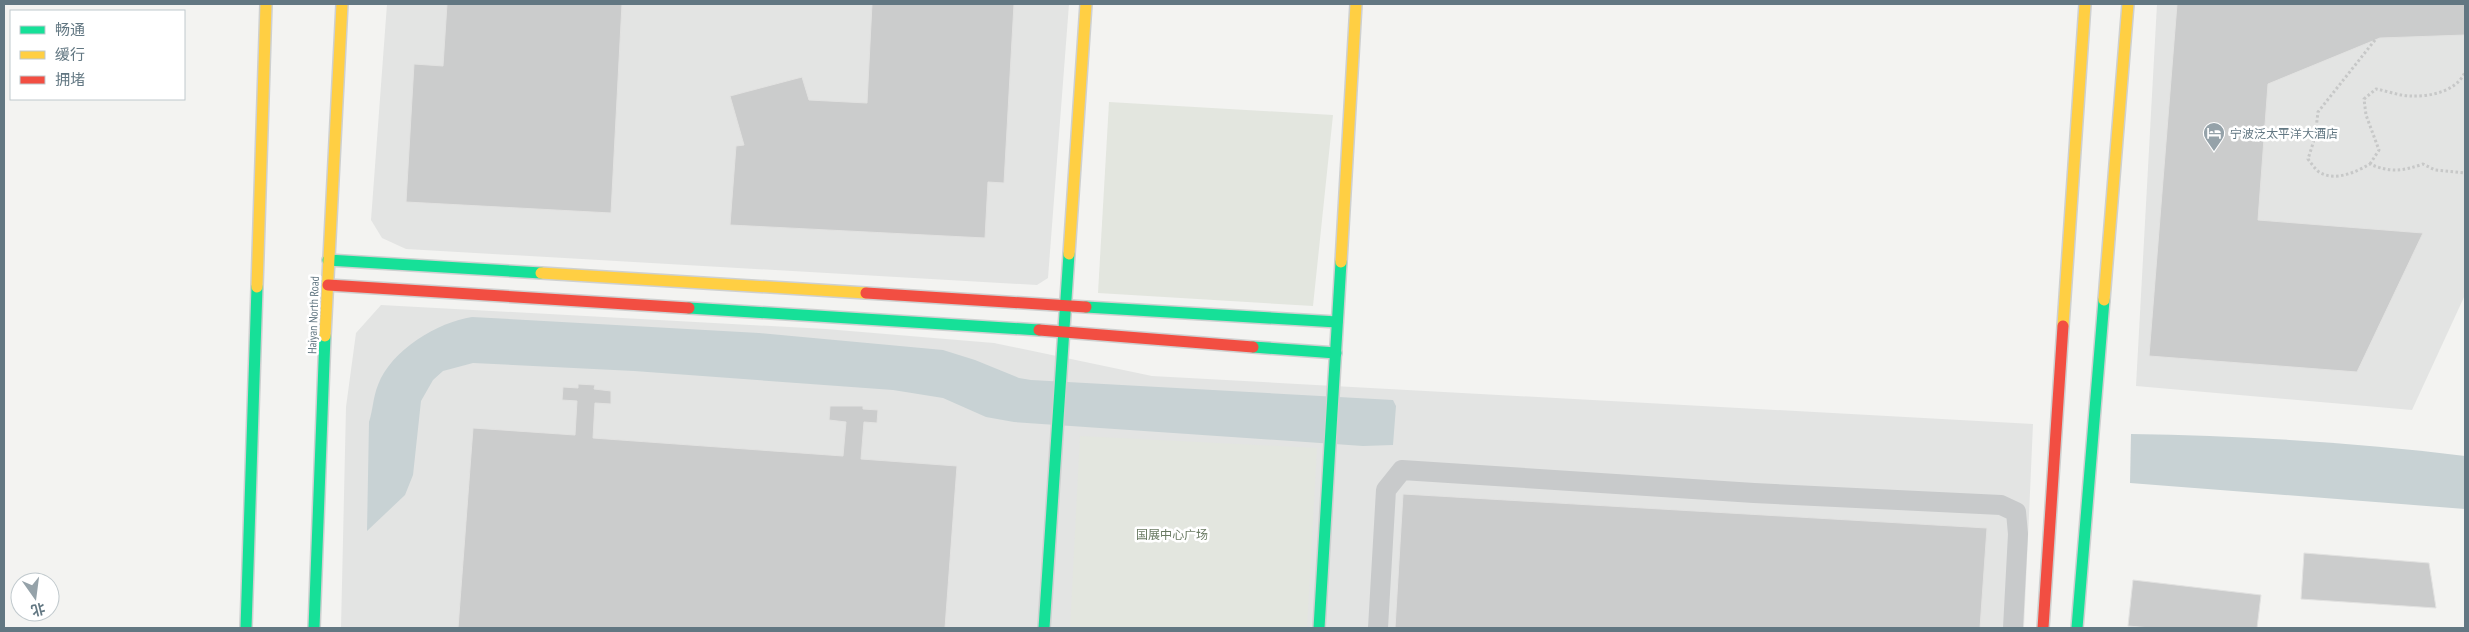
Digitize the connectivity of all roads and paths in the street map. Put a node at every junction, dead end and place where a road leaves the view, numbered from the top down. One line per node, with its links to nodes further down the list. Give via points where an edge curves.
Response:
1 (266, 4): 17 (street)
2 (342, 4): 11 (street, Haiyan North Road)
3 (1086, 4): 13 (street)
4 (1356, 4): 14 (street)
5 (2085, 4): 23 (street)
6 (2128, 4): 24 (street)
7 (2375, 40): 9 (path, via 2318,112 2308,160 2320,172 2334,175 2352,174)
8 (2465, 72): 9 (path, via 2462,81 2442,92 2411,96 2376,89 2364,99 2366,115 2379,150)
9 (2370, 164): 10 (path, via 2384,170 2401,171 2423,164 2435,170)
10 (2465, 173)
11 (328, 260): 12 (street, Haiyan North Road); 13 (street)
12 (328, 285): 15 (street); 18 (street, Haiyan North Road)
13 (1065, 306): 14 (street); 15 (street)
14 (1337, 322): 16 (street)
15 (1064, 332): 16 (street); 19 (street)
16 (1336, 353): 20 (street)
17 (246, 628)
18 (314, 628)
19 (1044, 628)
20 (1319, 628)
21 (1378, 628): 22 (street, via 1386,490 1402,470 1754,493 2001,504 2016,512 2018,534)
22 (2013, 628)
23 (2043, 628)
24 (2077, 628)

